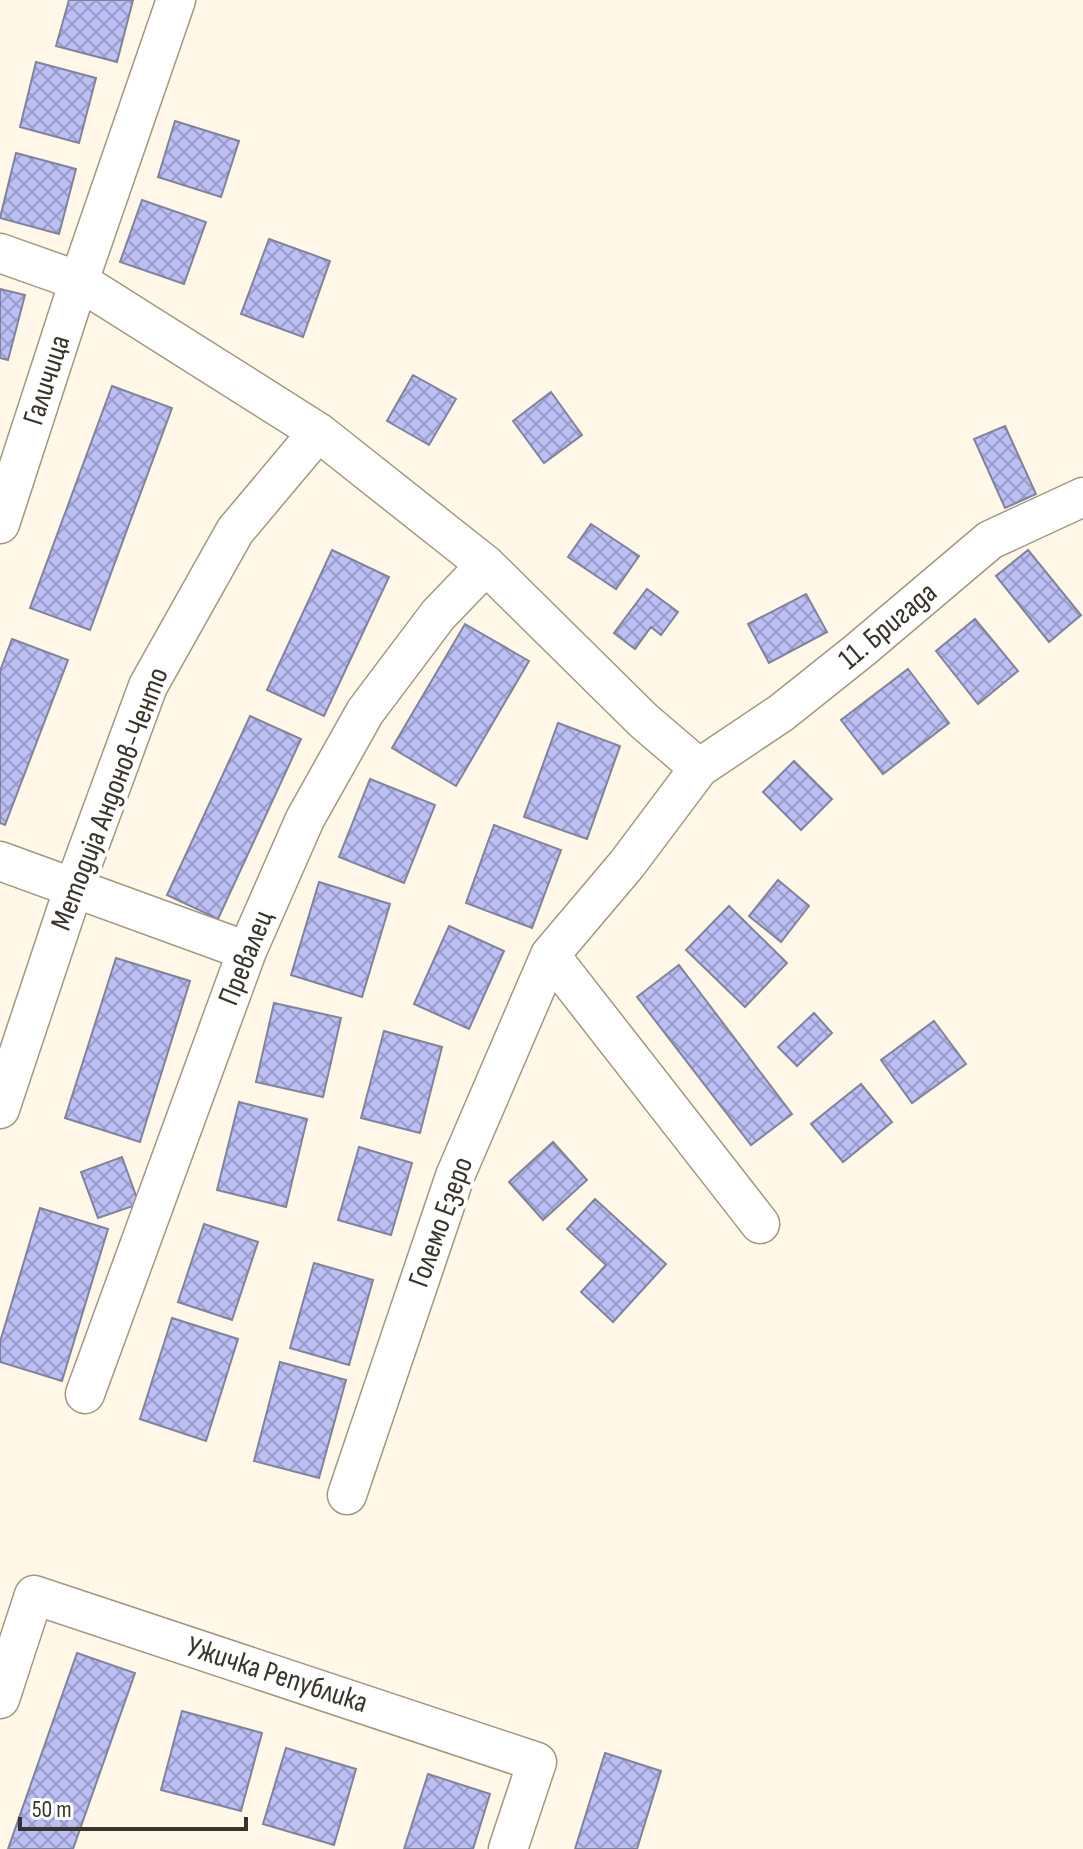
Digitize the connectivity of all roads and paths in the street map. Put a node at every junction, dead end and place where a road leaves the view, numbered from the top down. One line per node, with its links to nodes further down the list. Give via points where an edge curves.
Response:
1 (176, 0): 3 (street, Галичица)
2 (0, 253): 3 (street)
3 (79, 281): 4 (street); 6 (street, Галичица)
4 (318, 432): 7 (street); 10 (street, Методија Андонов-Ченто, via 235,531 148,686)
5 (1083, 497): 8 (street, 11. Бригада, via 990,540 792,704)
6 (0, 524)
7 (486, 565): 8 (street); 11 (street, Превалец, via 438,615 365,712 305,819)
8 (699, 768): 12 (street, Големо Езеро)
9 (0, 861): 10 (street)
10 (74, 887): 11 (street); 13 (street, Методија Андонов-Ченто)
11 (247, 951): 15 (street, Превалец)
12 (550, 955): 14 (street); 16 (street, Големо Езеро, via 455,1176)
13 (0, 1109)
14 (760, 1224)
15 (85, 1394)
16 (347, 1495)
17 (0, 1699): 18 (street, Ужичка Република, via 34,1595 537,1762)
18 (508, 1849)

